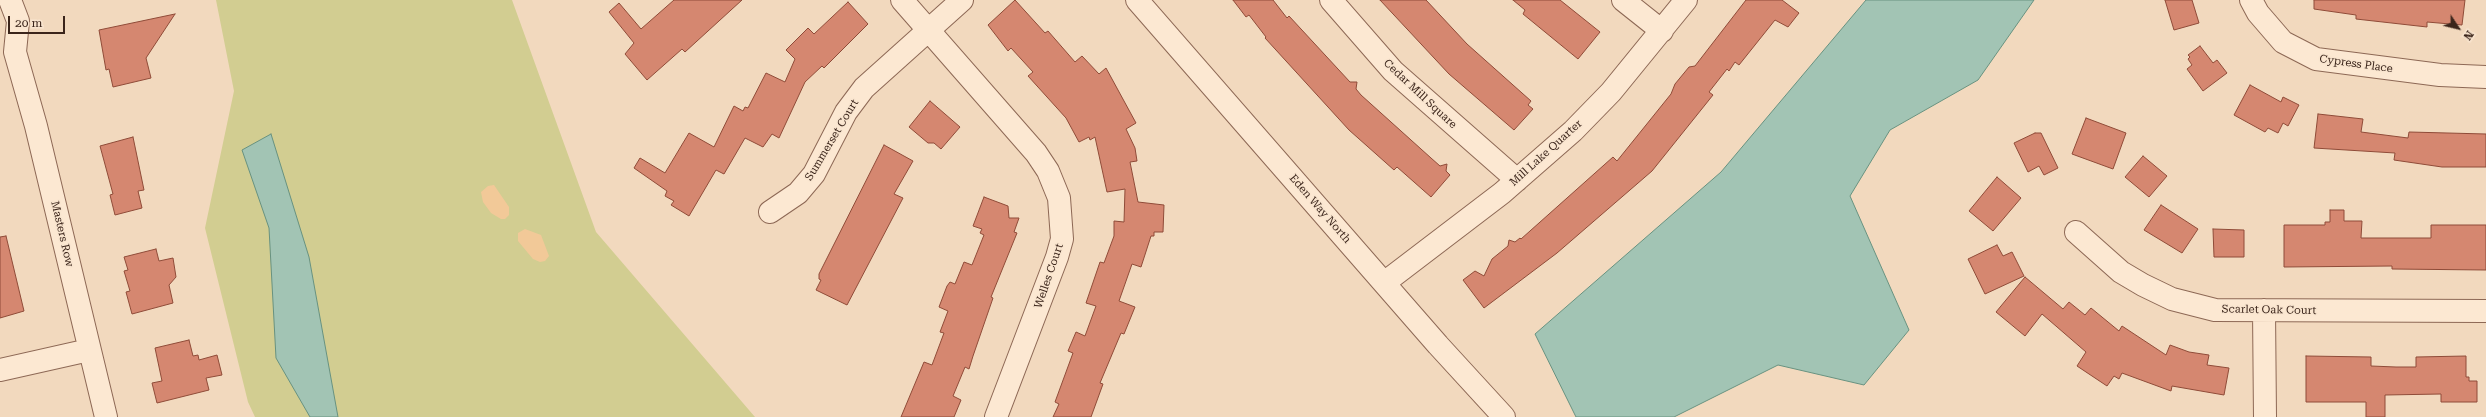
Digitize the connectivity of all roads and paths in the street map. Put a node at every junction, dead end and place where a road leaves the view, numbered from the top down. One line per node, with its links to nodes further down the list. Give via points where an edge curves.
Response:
1 (10, 0): 11 (street, Masters Row, via 18,21)
2 (902, 0): 9 (street, Welles Court)
3 (962, 0): 9 (street, Summerset Court)
4 (1137, 0): 16 (street, Eden Way North)
5 (1331, 0): 13 (street, Cedar Mill Square, via 1393,71)
6 (1623, 0): 10 (street)
7 (1686, 0): 10 (street, Mill Lake Quarter)
8 (2252, 0): 12 (street, Cypress Place, via 2271,30 2283,42 2316,59 2440,75)
9 (928, 30): 14 (street, Summerset Court, via 864,88 846,112 814,174 798,193); 22 (street, Welles Court, via 1036,153 1053,181 1061,208 1062,239 1057,257)
10 (1662, 31): 13 (street, Mill Lake Quarter, via 1605,98)
11 (8, 45): 19 (street, Masters Row, via 36,126)
12 (2486, 77)
13 (1517, 180): 16 (street, Mill Lake Quarter)
14 (770, 212)
15 (2076, 232): 17 (street, Scarlet Oak Court, via 2121,272 2172,299 2215,310)
16 (1384, 283): 23 (street, Eden Way North)
17 (2264, 310): 18 (street, Scarlet Oak Court); 24 (street)
18 (2486, 311)
19 (89, 350): 20 (street); 21 (street, Masters Row)
20 (0, 370)
21 (106, 417)
22 (996, 417)
23 (1504, 417)
24 (2265, 417)

